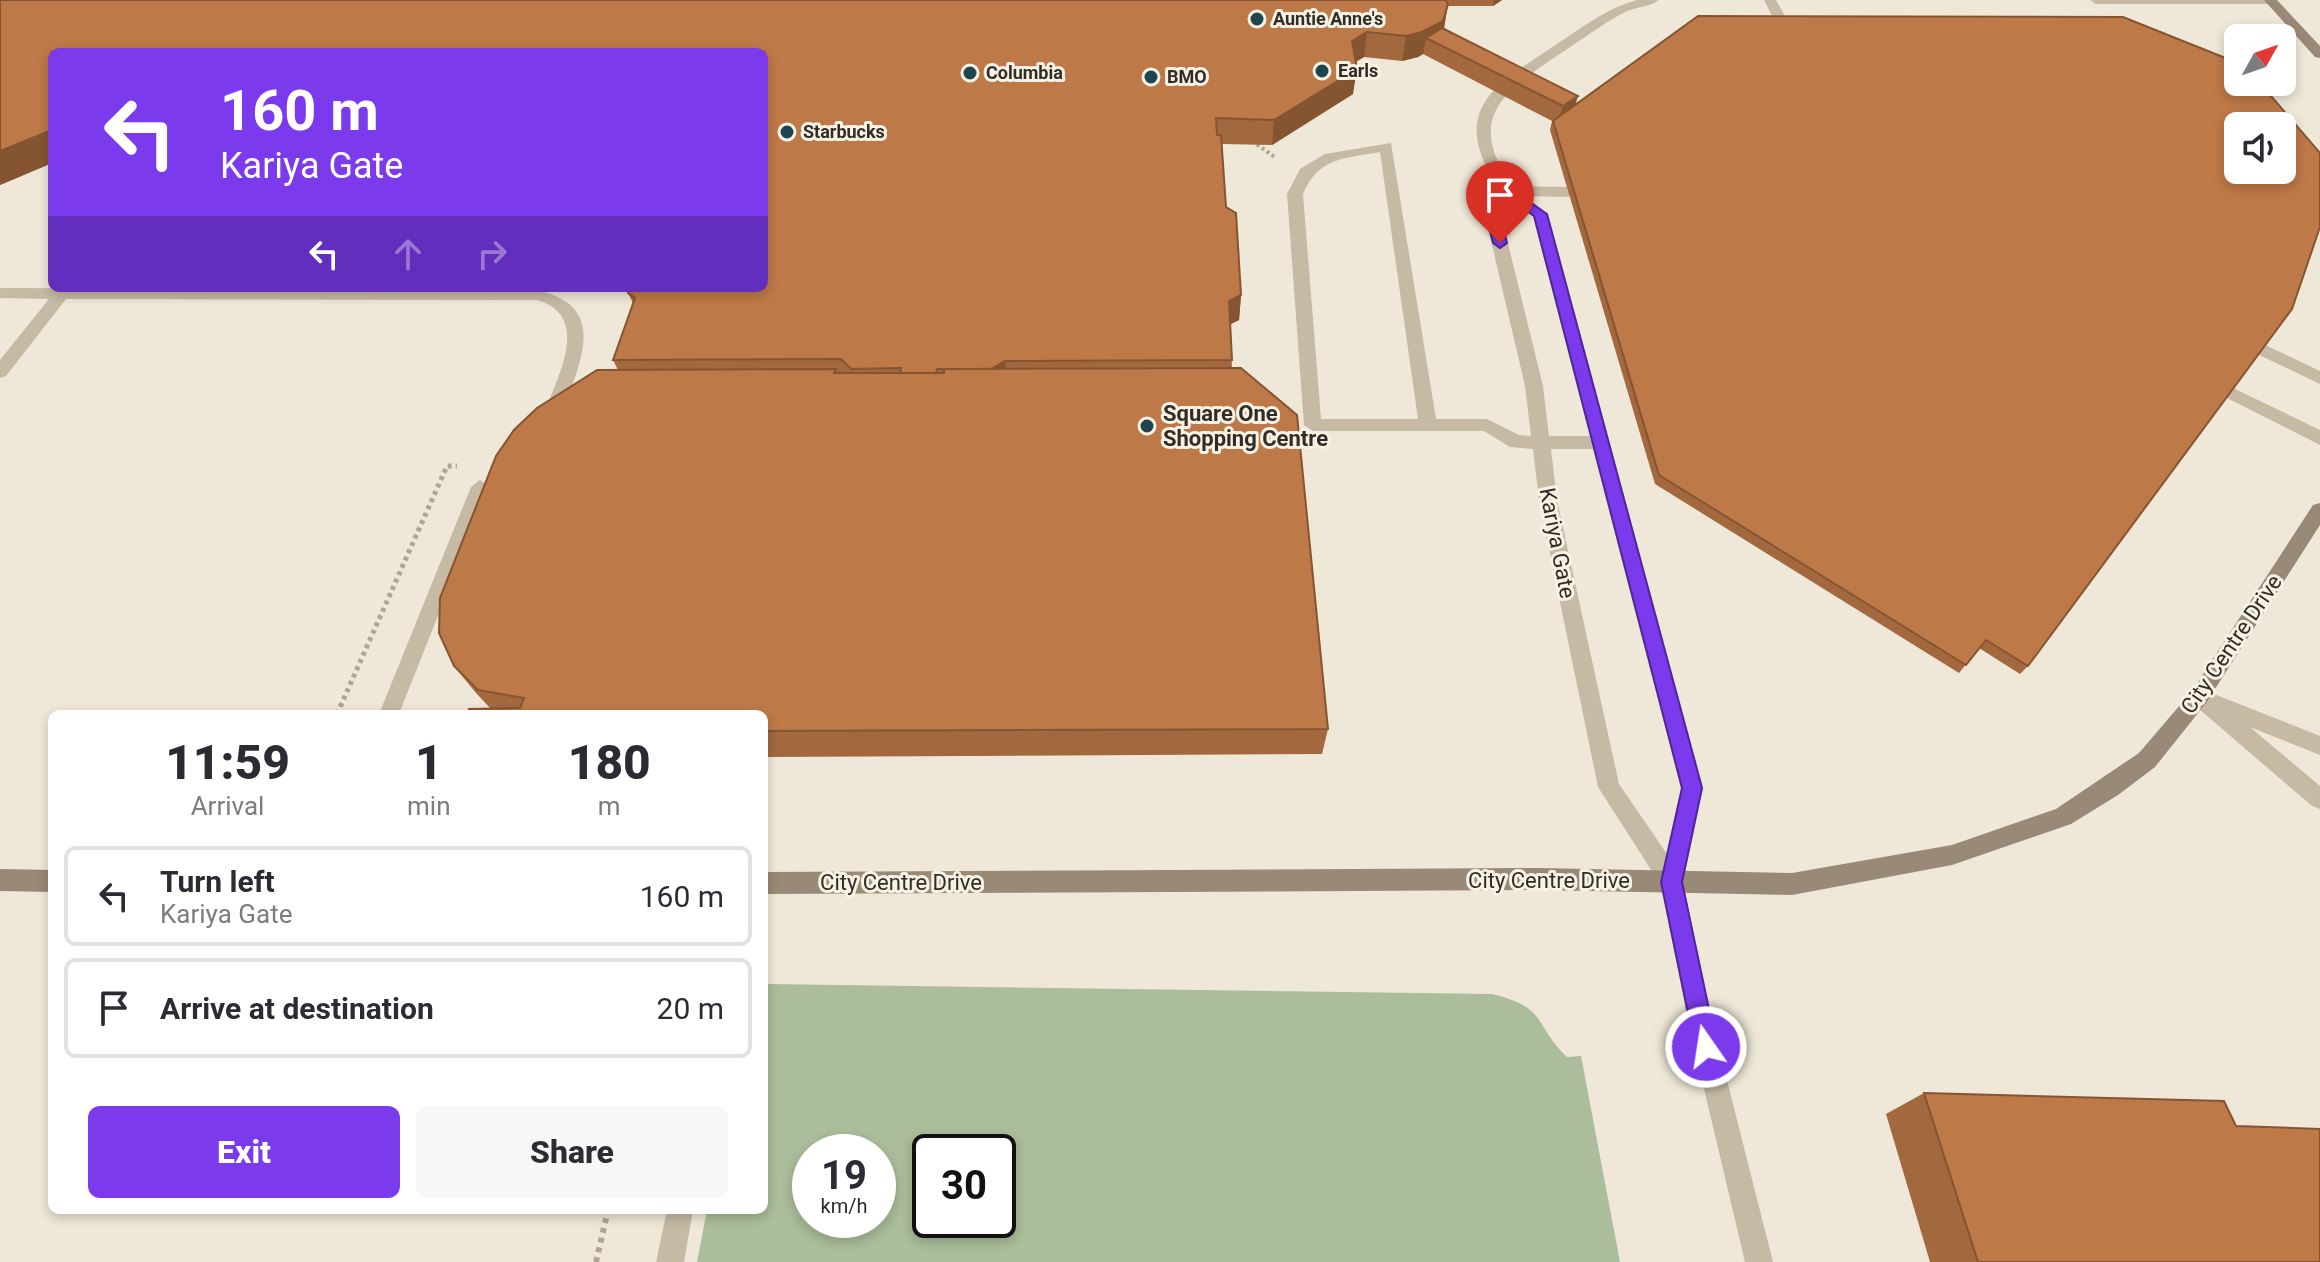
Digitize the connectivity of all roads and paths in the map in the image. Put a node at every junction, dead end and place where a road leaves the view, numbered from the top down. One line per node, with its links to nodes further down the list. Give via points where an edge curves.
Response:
1 (1653, 0): 9 (street, Kariya Gate, via 1603,19 1499,91 1486,117 1484,147)
2 (1770, 0): 5 (street)
3 (2096, 0): 4 (street)
4 (2271, 0): 6 (street)
5 (1783, 25)
6 (2320, 54)
7 (1247, 138): 8 (path)
8 (1305, 172): 17 (street, via 1330,157 1386,146); 17 (street, via 1295,194 1313,425)
9 (1508, 191): 10 (street); 20 (street, Kariya Gate, via 1493,215 1534,386); 21 (street, Kariya Gate, via 1540,214)
10 (1568, 192)
11 (0, 293): 12 (street)
12 (61, 294): 14 (street); 18 (street, via 556,299 577,322 578,335 549,426)
13 (2261, 349): 15 (street)
14 (0, 372)
15 (2320, 378)
16 (2229, 392): 19 (street)
17 (1428, 425): 20 (street, via 1487,425 1516,442)
18 (554, 438)
19 (2320, 438)
20 (1541, 442): 21 (street); 32 (street, Kariya Gate, via 1548,500 1609,787)
21 (1601, 443): 32 (street, Kariya Gate, via 1692,788)
22 (471, 466): 26 (path, via 447,466)
23 (480, 487): 27 (street)
24 (2320, 510): 25 (street, City Centre Drive)
25 (2199, 697): 28 (street); 29 (street); 32 (street, City Centre Drive, via 2147,760 2063,817 1952,855 1792,884)
26 (339, 710)
27 (391, 710)
28 (2320, 746)
29 (2320, 799)
30 (0, 880): 31 (street)
31 (48, 881)
32 (1672, 882): 33 (street, City Centre Drive); 38 (street, Kariya Gate)
33 (768, 883)
34 (607, 1214): 36 (path)
35 (679, 1214): 37 (street)
36 (596, 1262)
37 (670, 1262)
38 (1759, 1262)

